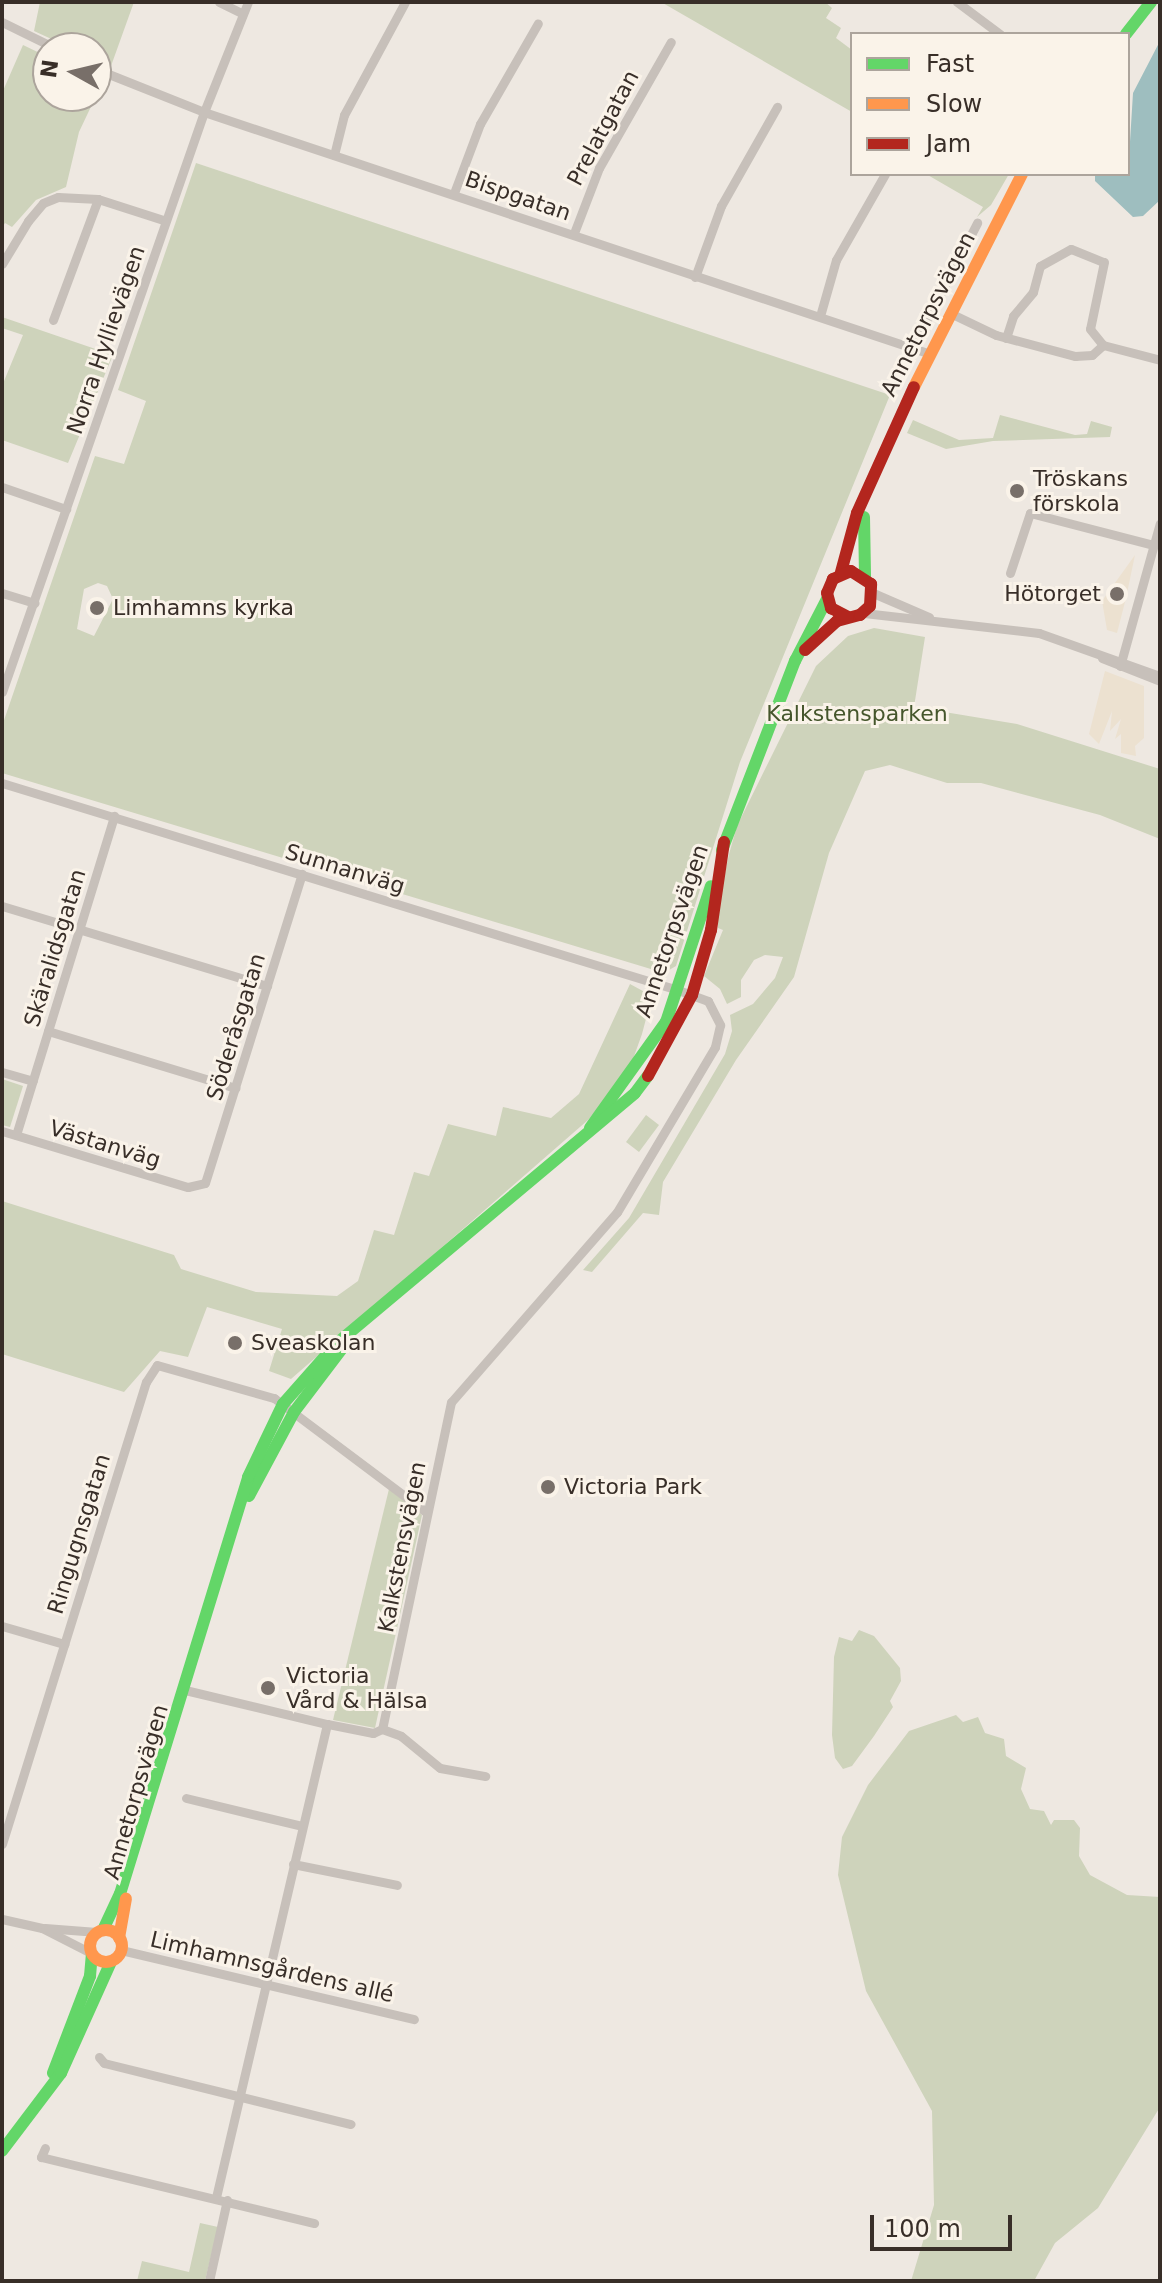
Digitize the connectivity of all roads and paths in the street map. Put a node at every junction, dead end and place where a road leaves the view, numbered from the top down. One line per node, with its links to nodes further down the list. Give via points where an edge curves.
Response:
1 (219, 2): 6 (street)
2 (248, 2): 6 (street, Norra Hyllievägen)
3 (405, 2): 16 (street, via 344,115)
4 (957, 2): 9 (street)
5 (1151, 2): 10 (main road)
6 (242, 13): 15 (street, Norra Hyllievägen)
7 (2, 22): 11 (street)
8 (538, 23): 19 (street, via 480,124)
9 (997, 32)
10 (1128, 32)
11 (32, 37)
12 (671, 42): 23 (street, Prelatgatan, via 599,168)
13 (112, 75): 15 (street, Bispgatan)
14 (777, 107): 25 (street, via 721,206)
15 (204, 112): 16 (street, Bispgatan); 21 (street, Norra Hyllievägen)
16 (334, 155): 19 (street, Bispgatan)
17 (884, 176): 27 (street, via 836,260)
18 (1021, 176): 26 (main road, Annetorpsvägen)
19 (454, 193): 23 (street, Bispgatan)
20 (98, 199): 21 (street); 24 (street, via 58,197 43,203); 28 (street)
21 (166, 221): 36 (street, Norra Hyllievägen)
22 (977, 223): 31 (street, Annetorpsvägen)
23 (574, 233): 25 (street, Bispgatan)
24 (2, 264)
25 (695, 277): 27 (street, Bispgatan)
26 (950, 313): 29 (street); 32 (main road, Annetorpsvägen)
27 (820, 316): 31 (street, Bispgatan)
28 (53, 320)
29 (1006, 338): 30 (street, via 1082,357); 30 (street, via 1016,312 1033,292 1040,266 1071,249 1097,257 1106,267 1090,329)
30 (1103, 345): 33 (street)
31 (913, 347): 32 (street, Bispgatan)
32 (930, 354): 34 (main road, Annetorpsvägen)
33 (1160, 360)
34 (873, 474): 40 (main road, Annetorpsvägen); 43 (main road, Annetorpsvägen, via 862,529)
35 (2, 487): 36 (street)
36 (66, 509): 47 (street, Norra Hyllievägen)
37 (1160, 523): 38 (street)
38 (1154, 545): 39 (street); 42 (street, via 1030,513)
39 (1147, 568): 41 (street); 52 (street)
40 (841, 572): 43 (main road); 46 (main road, via 829,583)
41 (1160, 572)
42 (1010, 573)
43 (865, 576): 45 (main road)
44 (2, 593): 47 (street)
45 (873, 593): 48 (main road); 50 (street, via 895,607)
46 (827, 599): 49 (main road); 51 (main road, Annetorpsvägen)
47 (34, 603): 53 (street, Norra Hyllievägen)
48 (864, 613): 49 (main road); 50 (street)
49 (848, 617): 51 (main road, Annetorpsvägen, via 832,625)
50 (943, 621): 52 (street, via 990,623 1074,643)
51 (795, 661): 58 (main road, Annetorpsvägen)
52 (1121, 663): 54 (street)
53 (5, 676): 55 (street, Norra Hyllievägen)
54 (1160, 678)
55 (2, 692)
56 (2, 783): 57 (street, Sunnanväg)
57 (114, 816): 59 (street, Sunnanväg); 61 (street, Skäralidsgatan)
58 (724, 842): 63 (main road, Annetorpsvägen); 64 (main road, Annetorpsvägen, via 711,930)
59 (302, 874): 62 (street, Söderåsgatan); 63 (street, Sunnanväg)
60 (2, 906): 61 (street)
61 (79, 929): 62 (street); 65 (street, Skäralidsgatan)
62 (267, 986): 68 (street, Söderåsgatan)
63 (678, 990): 64 (street, Kalkstensvägen); 71 (main road, Annetorpsvägen, via 645,1056)
64 (692, 995): 71 (main road, Annetorpsvägen, via 659,1062 635,1093); 76 (street, Kalkstensvägen, via 708,1001 718,1014 715,1047 617,1212 451,1402)
65 (48, 1031): 67 (street, Skäralidsgatan); 68 (street)
66 (2, 1072): 67 (street)
67 (33, 1081): 70 (street, Skäralidsgatan)
68 (236, 1088): 72 (street, Söderåsgatan, via 205,1183)
69 (2, 1131): 70 (street, Västanväg)
70 (16, 1135): 72 (street, Västanväg)
71 (572, 1149): 73 (main road, Annetorpsvägen)
72 (199, 1187)
73 (373, 1314): 74 (main road, Annetorpsvägen, via 305,1374); 75 (main road, Annetorpsvägen)
74 (283, 1404): 75 (street); 77 (main road, Annetorpsvägen, via 248,1477); 79 (street, Ringugnsgatan, via 243,1386 157,1365 142,1394)
75 (294, 1412): 76 (street); 77 (main road, Annetorpsvägen)
76 (427, 1513): 83 (street, Kalkstensvägen)
77 (239, 1514): 80 (main road, Annetorpsvägen)
78 (2, 1626): 79 (street)
79 (64, 1644): 87 (street, Ringugnsgatan)
80 (193, 1656): 81 (main road, Annetorpsvägen); 92 (main road, Annetorpsvägen, via 120,1894)
81 (185, 1690): 82 (street); 93 (main road, Annetorpsvägen)
82 (327, 1724): 83 (street, via 373,1733); 86 (street)
83 (382, 1729): 84 (street, via 401,1736 440,1768)
84 (485, 1776)
85 (186, 1798): 86 (street)
86 (302, 1826): 88 (street)
87 (2, 1844)
88 (293, 1864): 89 (street); 96 (street)
89 (397, 1885)
90 (2, 1919): 91 (street)
91 (42, 1928): 92 (street); 94 (street)
92 (100, 1931): 93 (main road); 94 (main road, Annetorpsvägen)
93 (120, 1944): 95 (main road, Annetorpsvägen); 96 (street, Limhamnsgårdens allé)
94 (91, 1954): 95 (main road); 102 (main road, Annetorpsvägen, via 90,1976 63,2051)
95 (111, 1962): 102 (main road, Annetorpsvägen, via 61,2073)
96 (266, 1984): 97 (street, Limhamnsgårdens allé); 99 (street)
97 (414, 2019)
98 (99, 2057): 99 (street, via 104,2063)
99 (240, 2097): 100 (street); 103 (street)
100 (351, 2124)
101 (45, 2148): 103 (street, via 41,2157)
102 (4, 2149)
103 (216, 2197): 104 (street)
104 (227, 2200): 105 (street); 106 (street)
105 (314, 2223)
106 (209, 2281)

